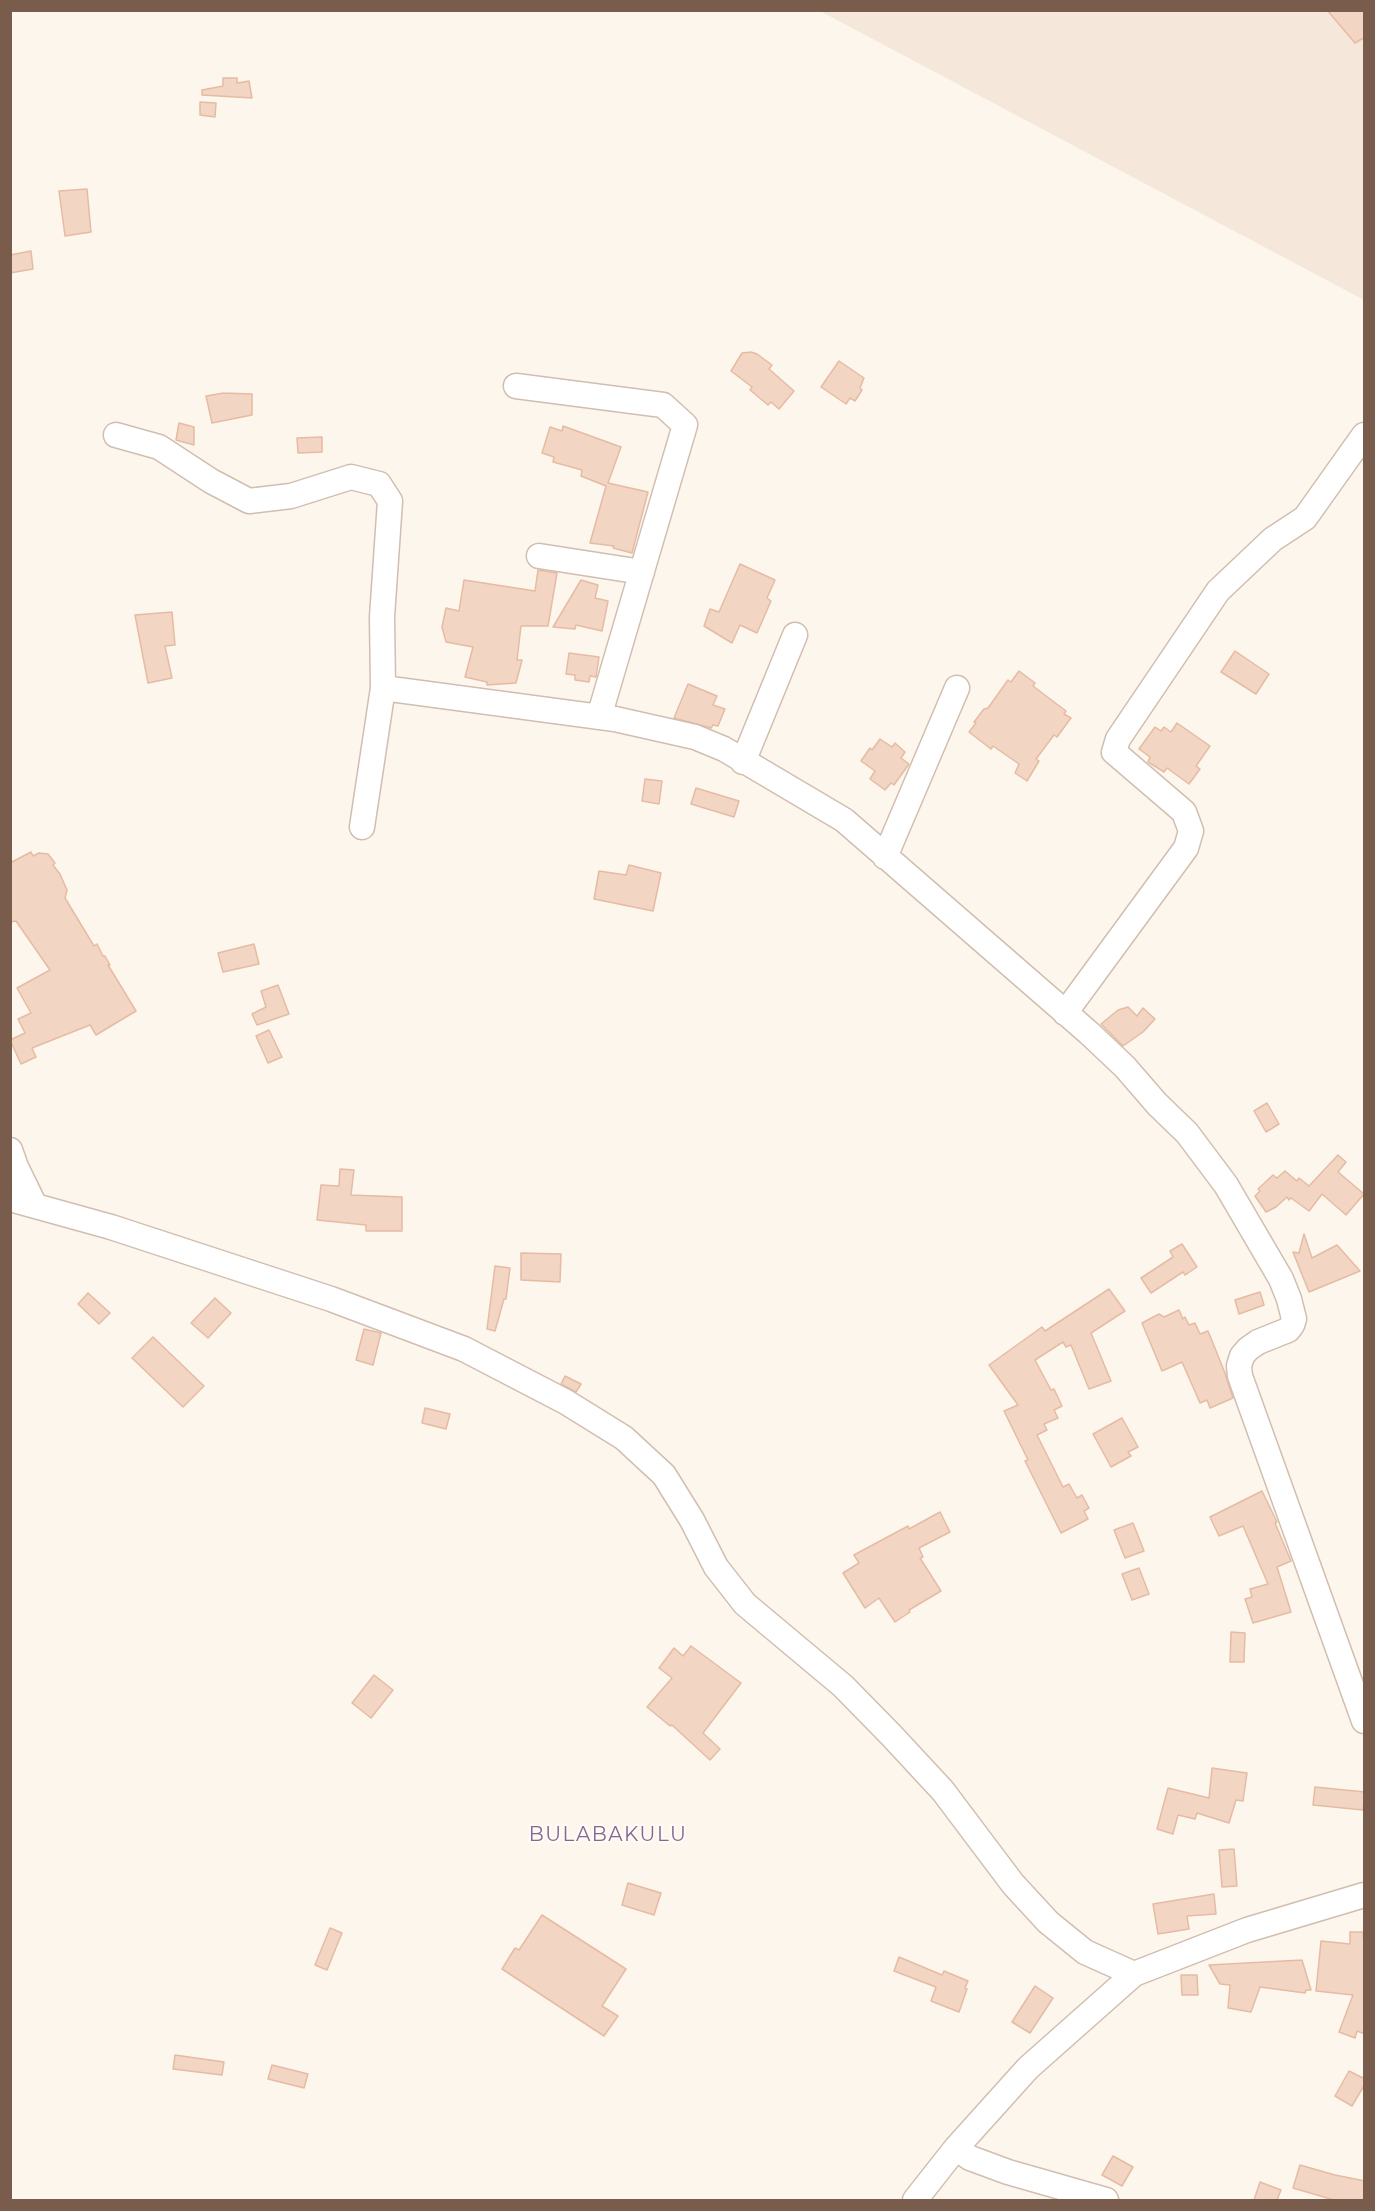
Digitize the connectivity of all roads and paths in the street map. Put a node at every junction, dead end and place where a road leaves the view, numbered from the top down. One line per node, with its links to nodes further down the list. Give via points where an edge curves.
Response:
1 (516, 386): 5 (street, via 663,405 685,424)
2 (116, 435): 7 (street, via 159,447 249,501 291,496 351,477 379,484 390,501 382,617)
3 (1365, 435): 13 (street, via 1305,518 1273,539 1218,591 1118,739 1114,752 1185,812 1191,831 1186,848)
4 (539, 556): 5 (street)
5 (642, 572): 9 (street)
6 (795, 635): 10 (street)
7 (383, 688): 9 (street); 11 (street)
8 (957, 688): 12 (street)
9 (599, 717): 10 (street, via 695,737)
10 (743, 762): 12 (street, via 843,819)
11 (363, 827)
12 (885, 857): 13 (street)
13 (1065, 1013): 17 (street, via 1125,1067 1187,1133 1226,1185 1281,1279 1294,1318 1292,1325 1248,1349 1239,1366 1240,1376)
14 (10, 1150): 16 (street)
15 (10, 1198): 16 (street)
16 (35, 1206): 19 (street, via 331,1299 464,1349 566,1402 624,1438 664,1475 716,1567 745,1604 843,1686 892,1736 943,1791 1013,1884 1048,1922 1085,1952)
17 (1365, 1721)
18 (1365, 1895): 19 (street, via 1247,1930)
19 (1134, 1974): 20 (street, via 1028,2068)
20 (956, 2148): 21 (street); 22 (street, via 1008,2172)
21 (915, 2200)
22 (1106, 2200)

